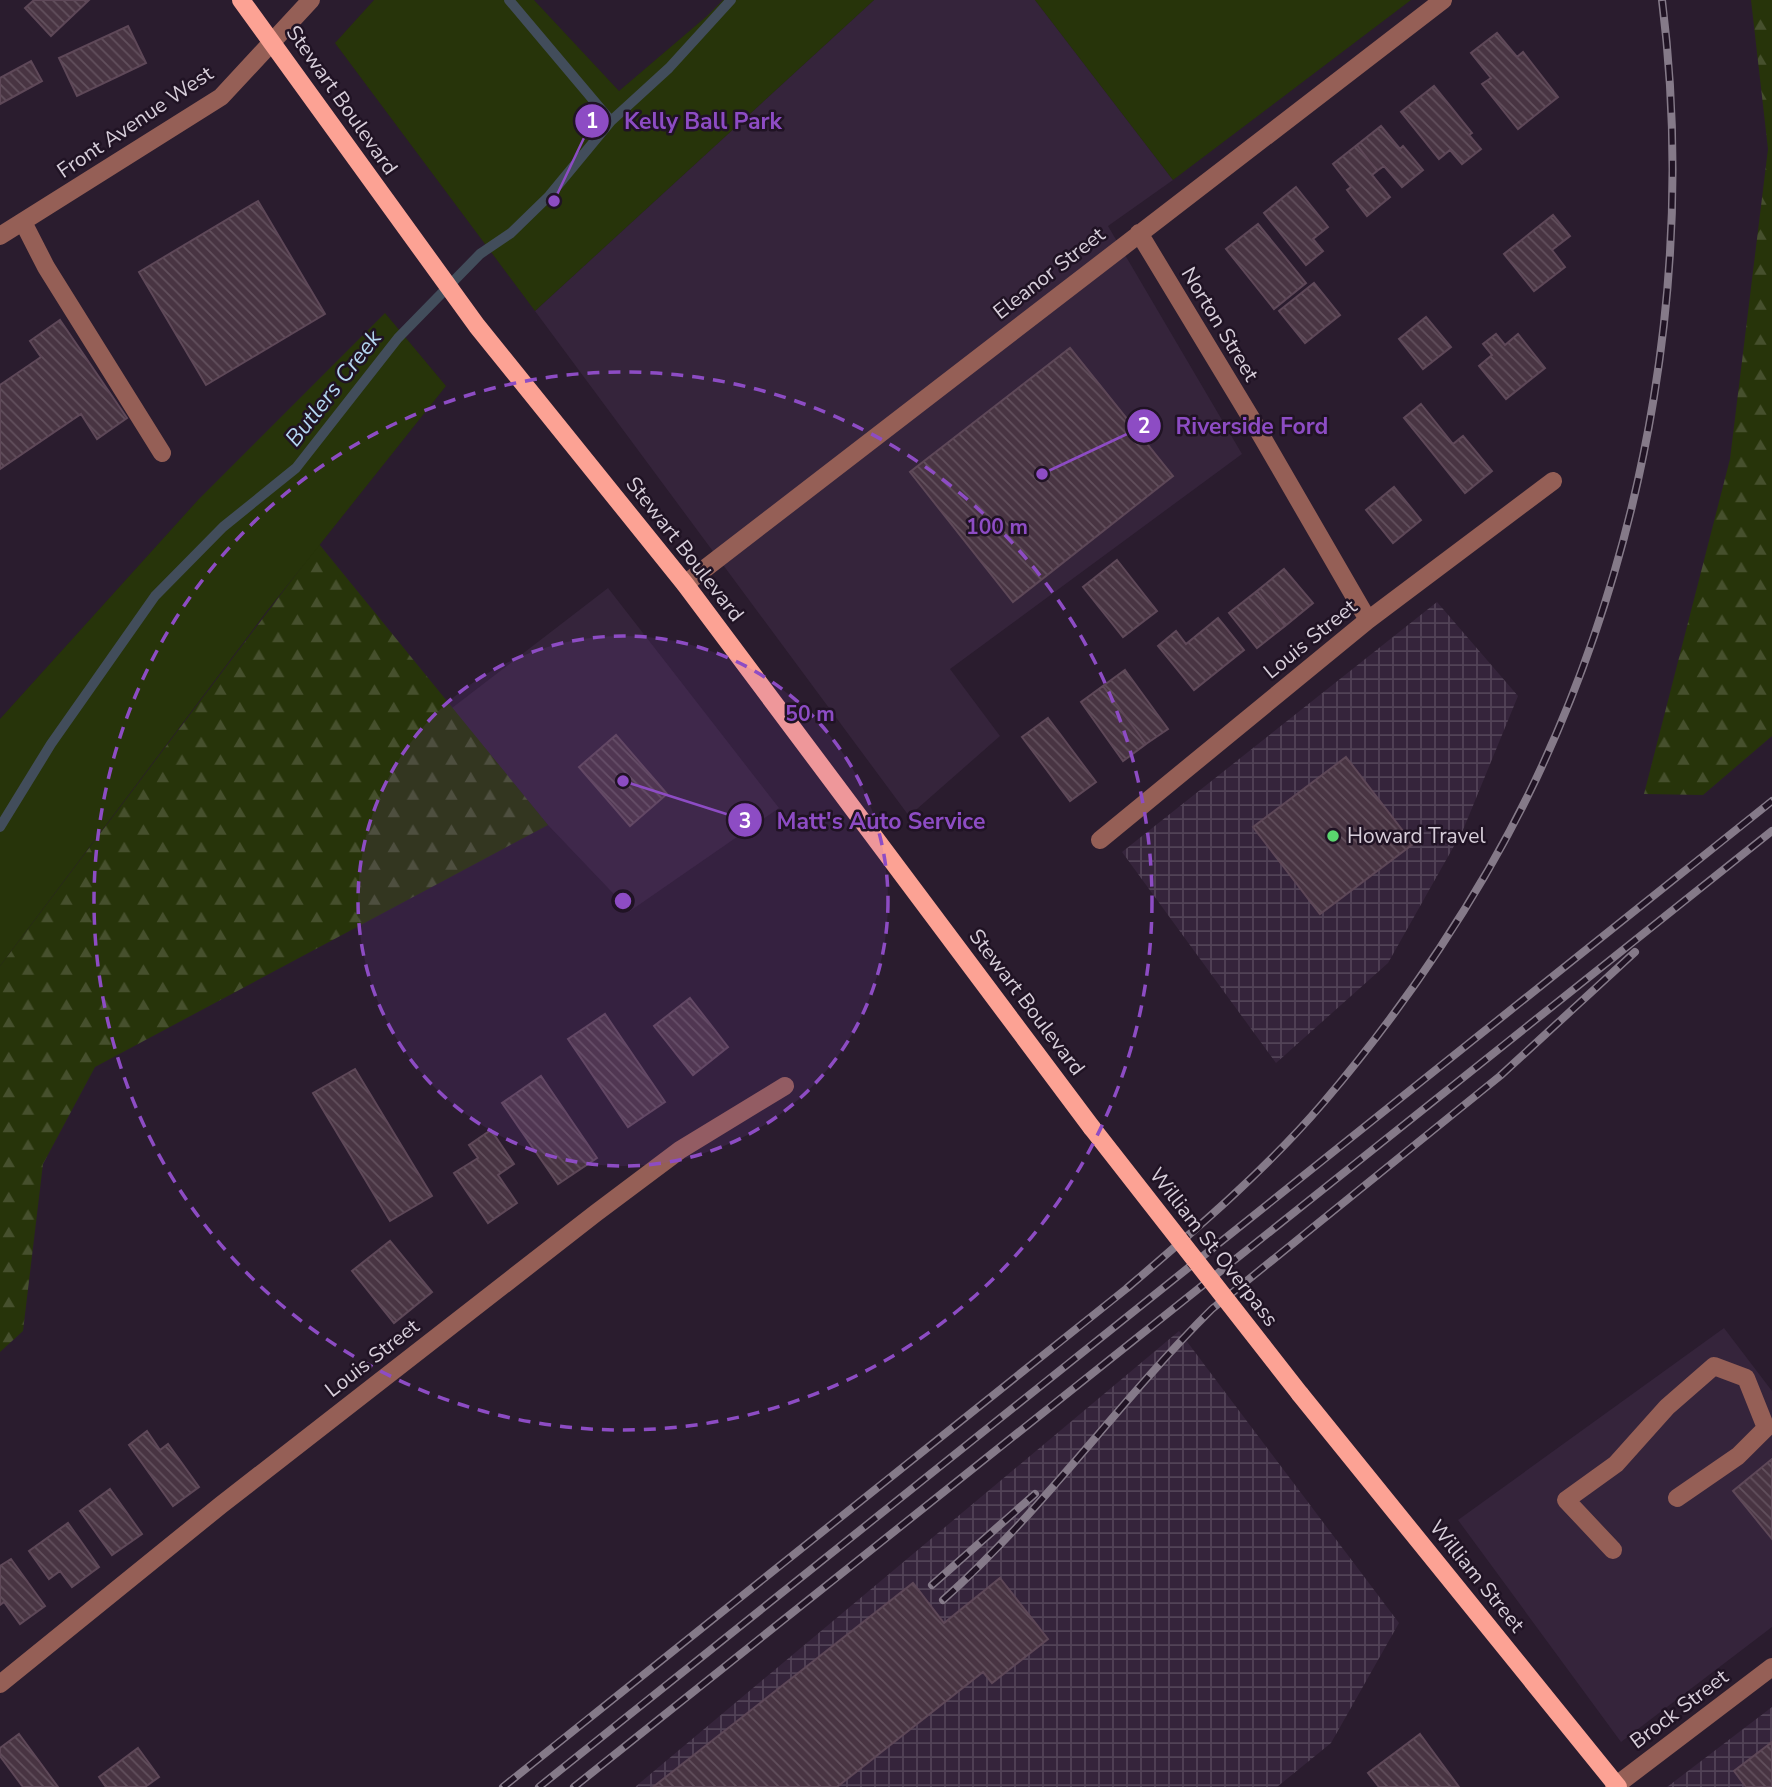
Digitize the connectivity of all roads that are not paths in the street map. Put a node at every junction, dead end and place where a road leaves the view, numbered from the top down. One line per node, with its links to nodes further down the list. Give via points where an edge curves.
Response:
1 (242, 0): 4 (main road, Stewart Boulevard)
2 (311, 0): 4 (street, Front Avenue West)
3 (1443, 0): 6 (street, Eleanor Street)
4 (273, 41): 5 (street, Front Avenue West, via 220,97); 10 (main road, Stewart Boulevard, via 477,326)
5 (23, 222): 7 (street, Front Avenue West); 8 (street)
6 (1139, 233): 10 (street, Eleanor Street); 11 (street, Norton Street)
7 (0, 236)
8 (162, 453)
9 (1553, 481): 11 (street, Louis Street)
10 (685, 584): 14 (main road, Stewart Boulevard)
11 (1368, 620): 12 (street, Louis Street)
12 (1100, 840)
13 (785, 1086): 19 (street, Louis Street, via 680,1150 596,1213)
14 (1092, 1128): 15 (main road, William St Overpass, bridge)
15 (1300, 1394): 20 (main road, William Street)
16 (1677, 1498): 17 (street, via 1738,1456 1766,1428 1746,1378 1714,1366 1667,1407 1616,1464 1566,1500)
17 (1613, 1550)
18 (1772, 1667): 20 (street, Brock Street)
19 (0, 1684)
20 (1616, 1786)

